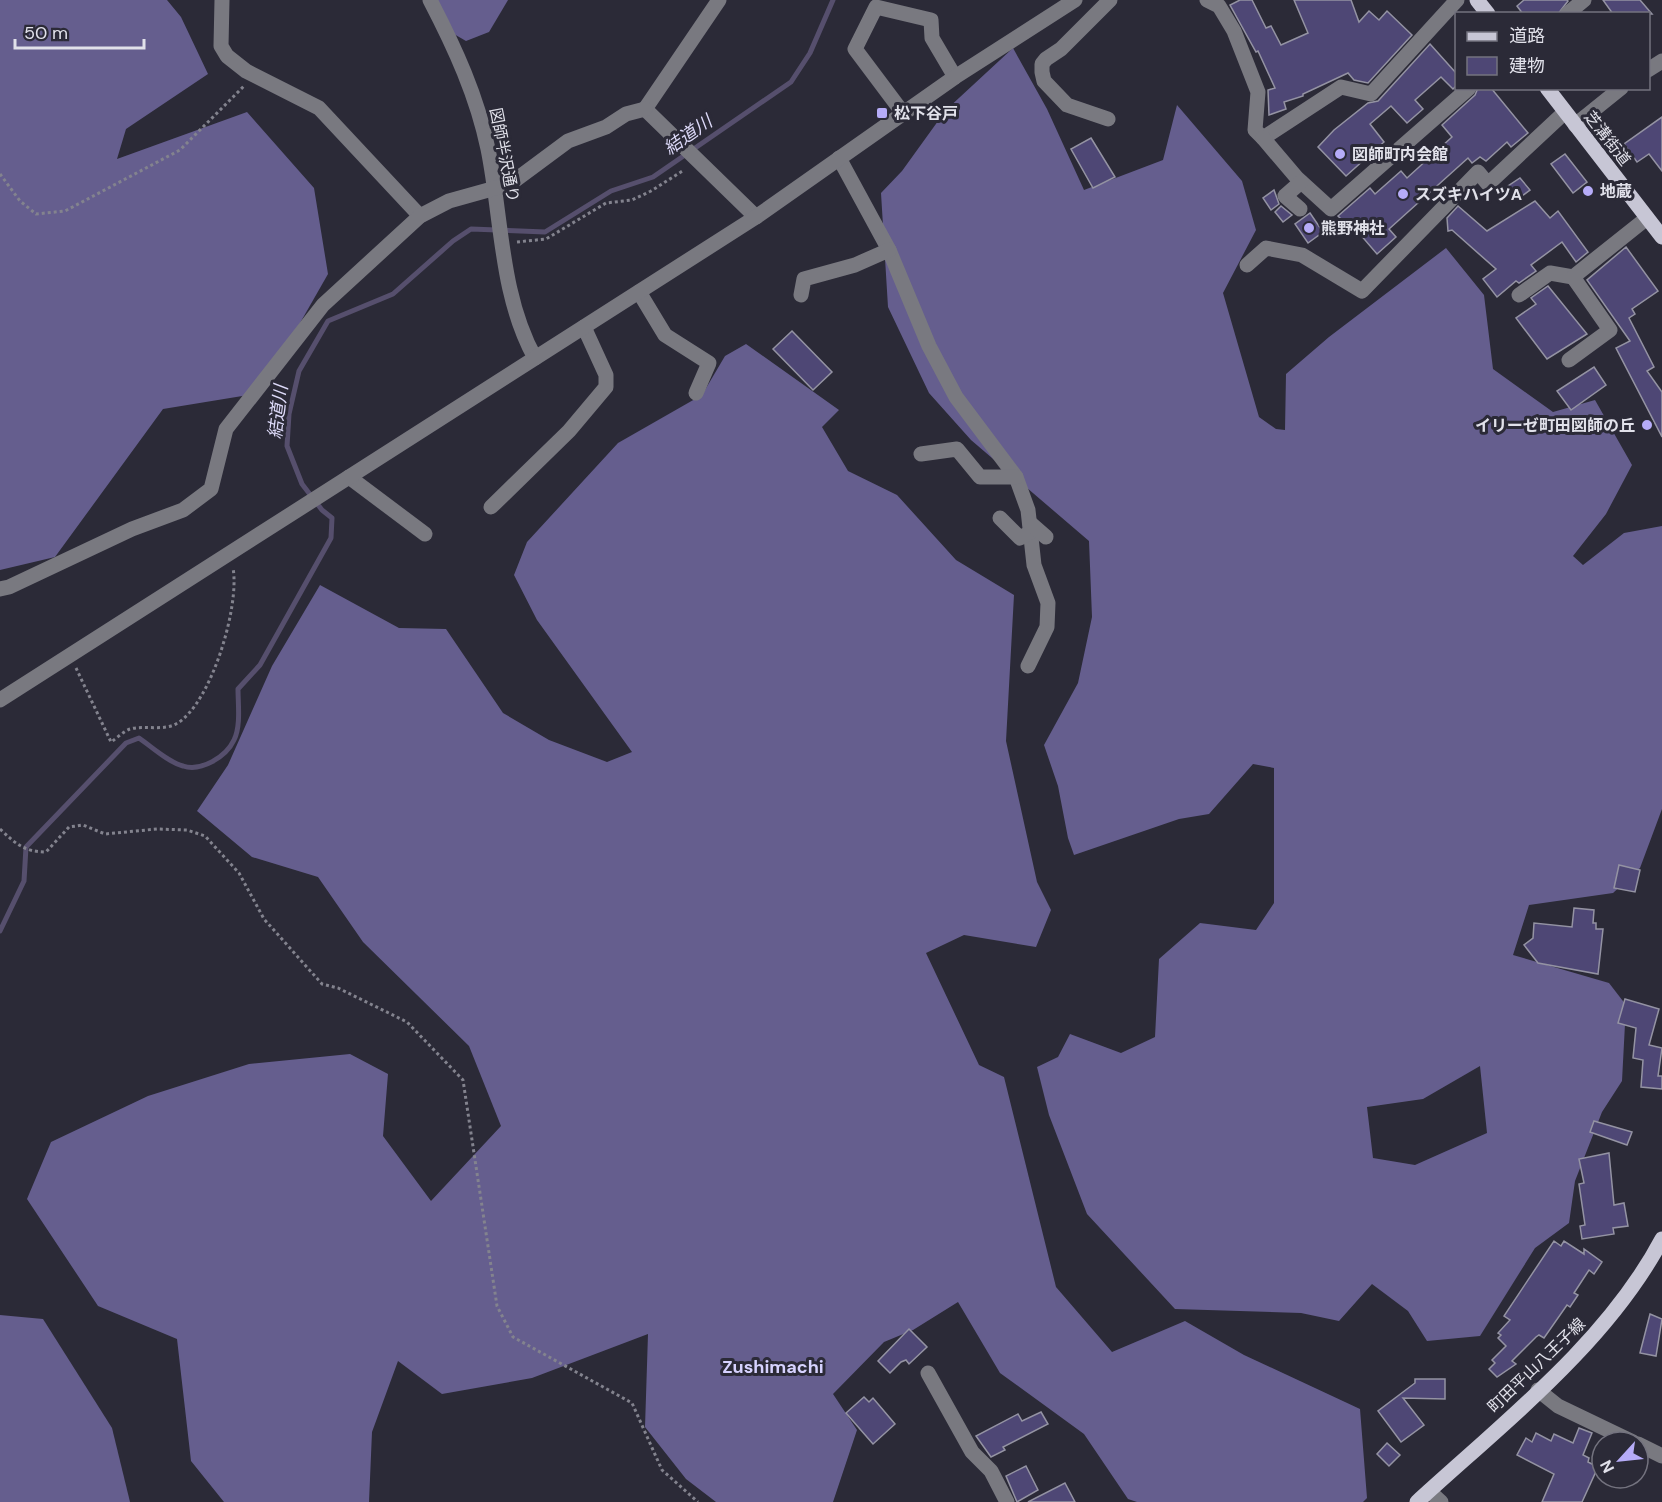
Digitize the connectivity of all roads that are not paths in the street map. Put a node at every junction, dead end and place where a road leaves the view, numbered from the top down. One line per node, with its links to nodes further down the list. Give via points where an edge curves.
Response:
1 (222, 0): 26 (street, via 221,46 227,56 319,108)
2 (430, 0): 24 (street, 図師半沢通り, via 465,72 479,112)
3 (719, 0): 16 (street)
4 (1075, 0): 12 (street)
5 (1110, 0): 19 (street, via 1042,64 1044,81 1067,105)
6 (1457, 0): 21 (street, via 1371,94 1341,87)
7 (1477, 0): 10 (main road)
8 (1584, 0): 11 (street)
9 (1218, 2): 21 (street, via 1258,92 1255,130)
10 (1486, 12)
11 (1569, 12)
12 (955, 77): 18 (street); 18 (street, via 932,38 931,20 876,7 855,49)
13 (1467, 90): 23 (street, via 1331,209)
14 (1548, 90): 17 (main road, 芝溝街道)
15 (1619, 90): 20 (street)
16 (645, 109): 24 (street, via 568,141 522,176); 27 (street)
17 (1565, 112): 20 (main road, 芝溝街道); 31 (street, via 1488,184 1478,172 1362,291 1302,255 1266,248)
18 (903, 113): 22 (street)
19 (1108, 119)
20 (1575, 126): 28 (main road, 芝溝街道)
21 (1263, 138): 23 (street)
22 (839, 158): 27 (street); 30 (street)
23 (1300, 182): 25 (street, via 1285,196)
24 (494, 189): 26 (street, via 449,201); 37 (street, 図師半沢通り, via 516,314)
25 (1300, 209)
26 (420, 216): 48 (street, via 323,305 226,429 211,489 183,510)
27 (756, 217): 33 (street)
28 (1647, 218): 29 (main road, 芝溝街道); 32 (street)
29 (1662, 237)
30 (889, 250): 34 (street, via 855,265 804,279); 42 (street, via 929,346 956,398)
31 (1247, 265)
32 (1573, 277): 35 (street, via 1550,273); 38 (street, via 1610,330)
33 (639, 292): 36 (street); 39 (street, via 664,335 709,363)
34 (801, 295)
35 (1519, 295)
36 (584, 327): 37 (street); 43 (street, via 606,375 606,387 569,431)
37 (535, 358): 41 (street)
38 (1569, 360)
39 (696, 393)
40 (921, 454): 42 (street, via 957,449 980,477)
41 (349, 477): 46 (street); 50 (street)
42 (1016, 477): 45 (street)
43 (491, 507)
44 (1000, 518): 45 (street, via 1020,538)
45 (1030, 527): 47 (street); 49 (street, via 1034,565 1048,603 1047,627)
46 (425, 534)
47 (1046, 537)
48 (0, 589)
49 (1028, 666)
50 (0, 700)
51 (1662, 1239): 53 (main road, 町田平山八王子線, via 1621,1303)
52 (928, 1373): 56 (street, via 972,1452 991,1471)
53 (1538, 1390): 54 (street, via 1558,1406); 55 (main road, 町田平山八王子線)
54 (1608, 1430)
55 (1429, 1491): 57 (main road, 町田平山八王子線); 58 (street)
56 (1007, 1502)
57 (1417, 1502)
58 (1441, 1502)

